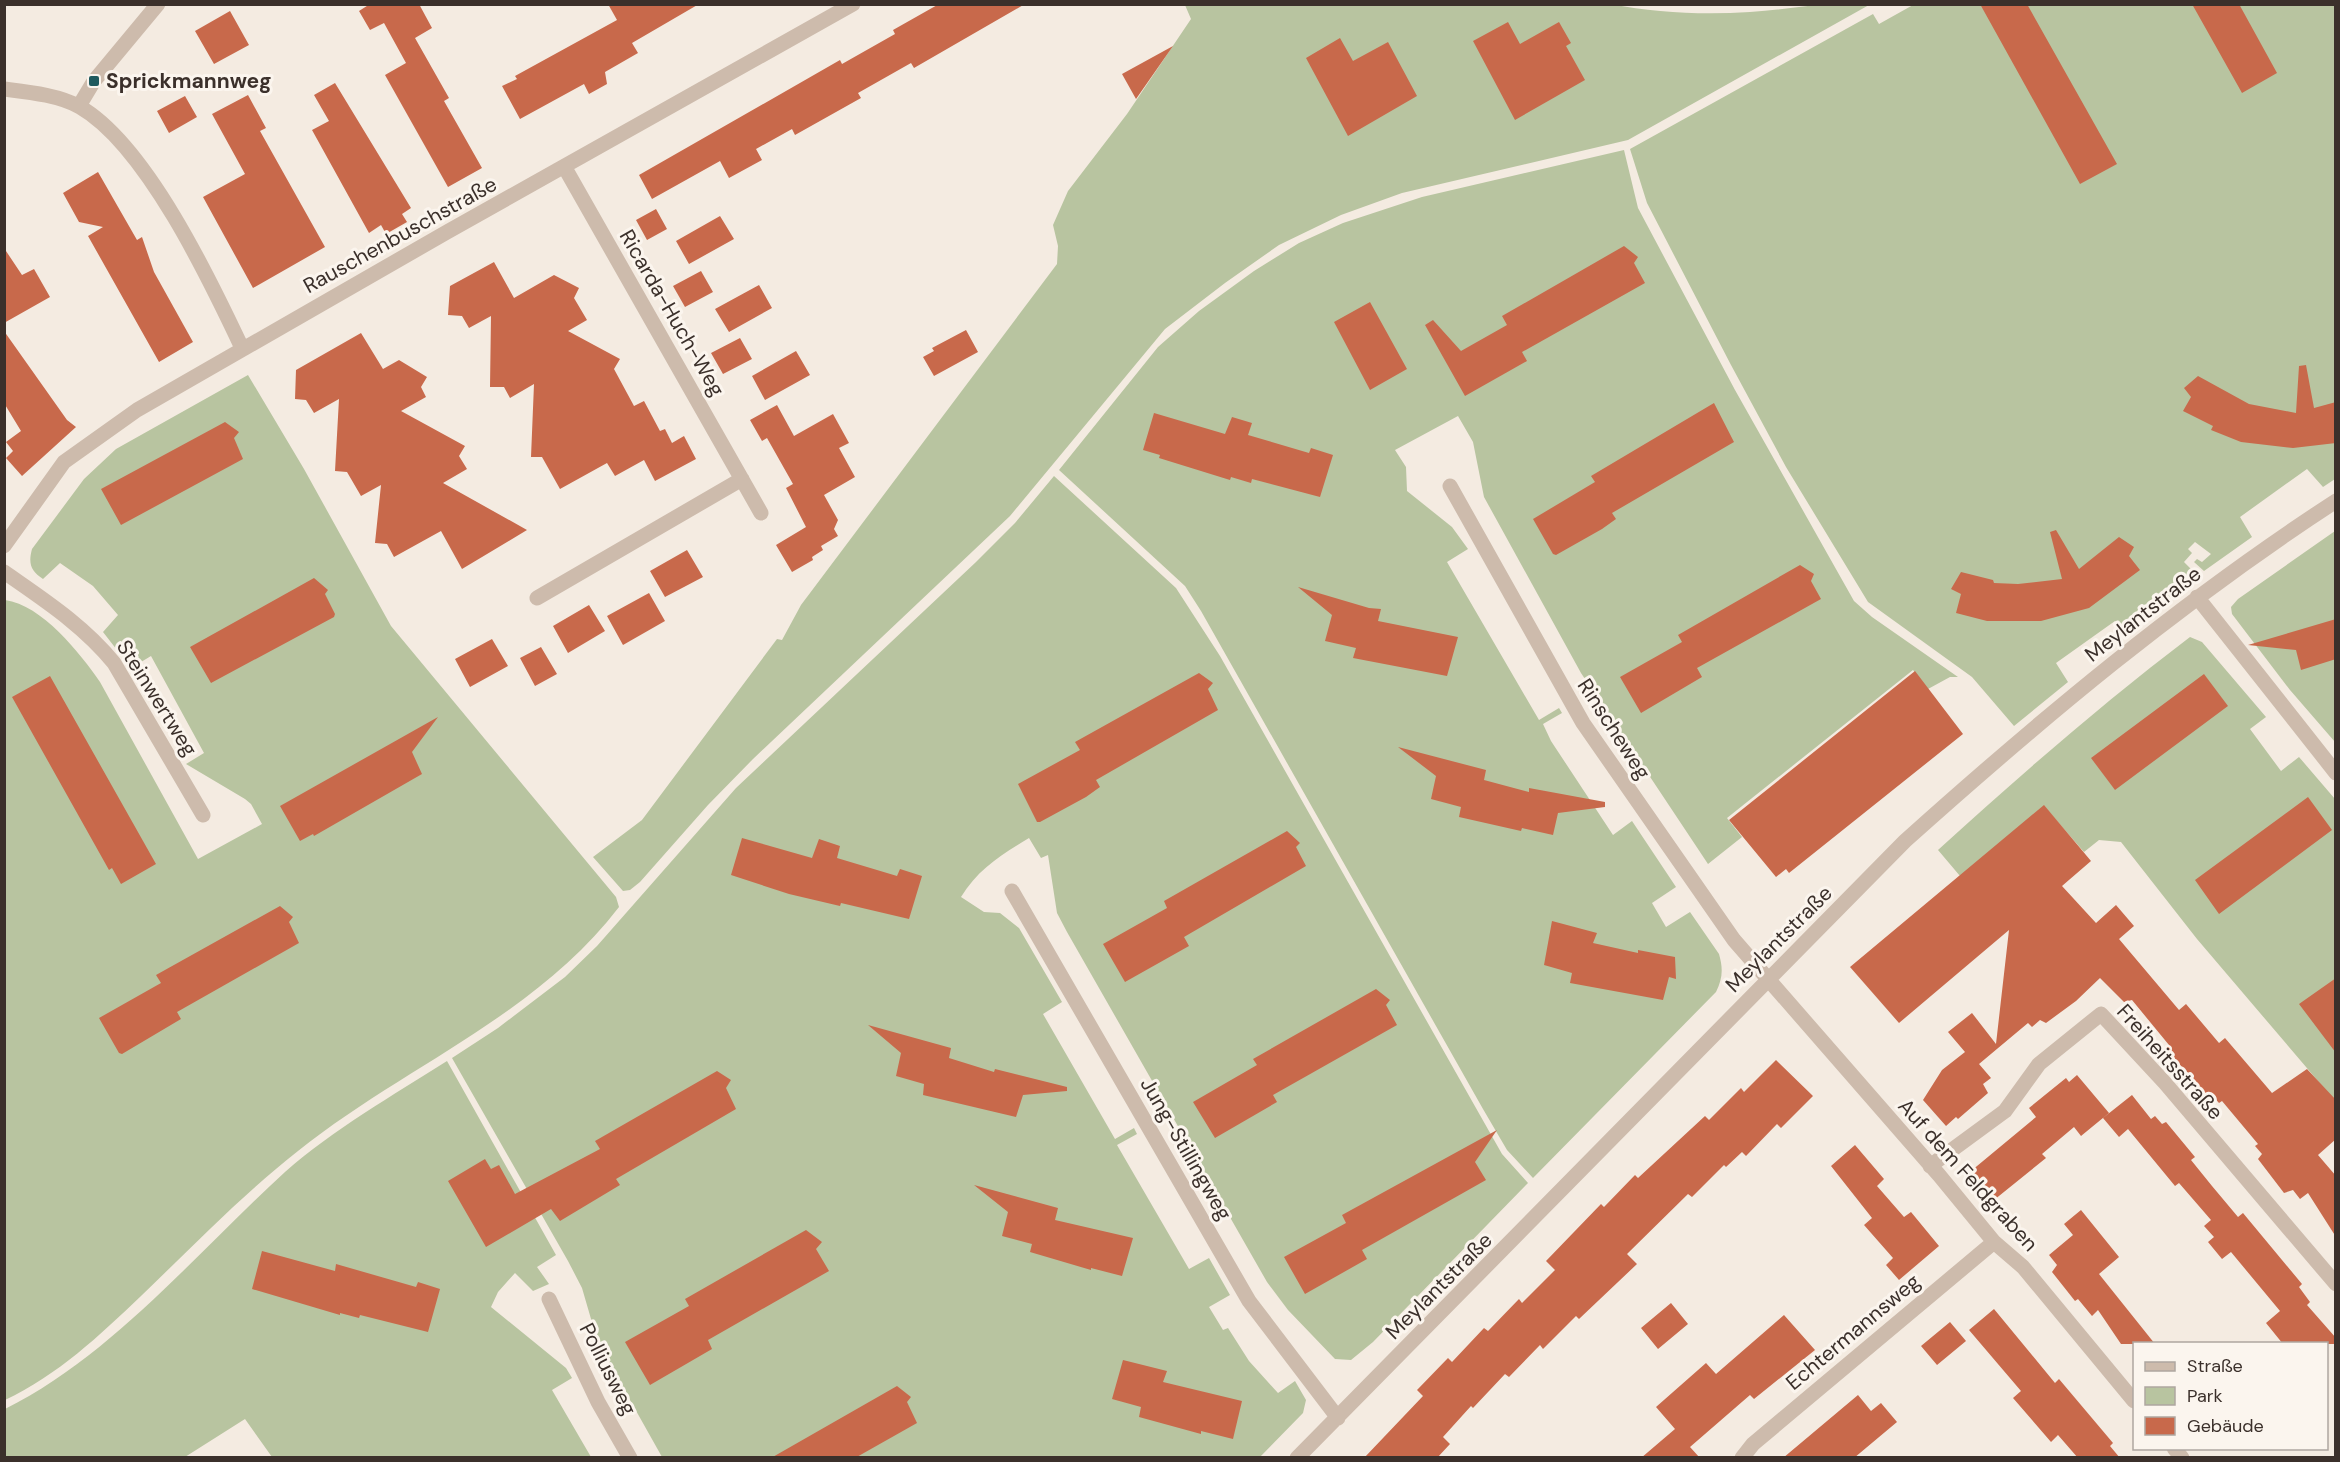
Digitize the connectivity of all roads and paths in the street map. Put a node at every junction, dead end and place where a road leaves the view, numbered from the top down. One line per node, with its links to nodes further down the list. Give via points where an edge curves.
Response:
1 (158, 4): 4 (street, via 113,56)
2 (853, 4): 5 (street, Rauschenbuschstraße)
3 (4, 88): 4 (street)
4 (79, 106): 6 (street, via 122,144 153,186 216,293)
5 (565, 168): 6 (street, Rauschenbuschstraße); 7 (street, Ricarda-Huch-Weg)
6 (242, 348): 11 (street, Rauschenbuschstraße, via 137,410 64,462)
7 (742, 479): 10 (street, Ricarda-Huch-Weg); 14 (street)
8 (1450, 486): 18 (street, Rinscheweg, via 1583,723 1700,894)
9 (2336, 501): 13 (street, Meylantstraße)
10 (761, 513)
11 (4, 546)
12 (4, 572): 16 (street, Steinwertweg, via 96,641 114,663)
13 (2197, 597): 15 (street); 18 (street, Meylantstraße, via 1987,768 1905,841)
14 (537, 598)
15 (2336, 773)
16 (203, 815)
17 (1012, 891): 24 (street, Jung-Stillingweg, via 1249,1301)
18 (1768, 979): 19 (street, Auf dem Feldgraben); 24 (street, Meylantstraße)
19 (1930, 1166): 20 (street, Auf dem Feldgraben); 21 (street, Freiheitsstraße, via 2005,1111 2039,1064 2101,1014)
20 (1994, 1242): 23 (street, Auf dem Feldgraben, via 2023,1268); 27 (street, Echtermannsweg, via 1750,1447)
21 (2336, 1284)
22 (549, 1299): 25 (street, Polliusweg, via 598,1402)
23 (2133, 1400)
24 (1338, 1418): 26 (street, Meylantstraße)
25 (630, 1458)
26 (1297, 1458)
27 (1742, 1458)

